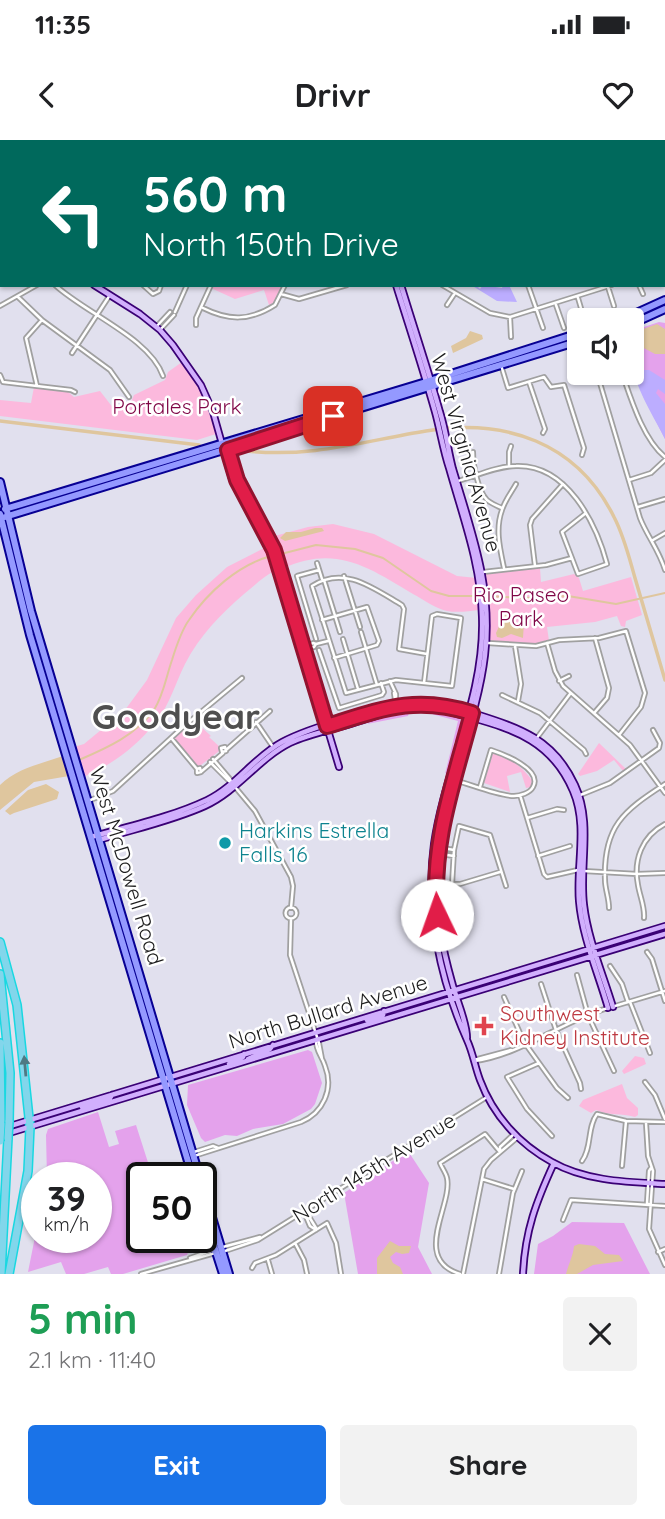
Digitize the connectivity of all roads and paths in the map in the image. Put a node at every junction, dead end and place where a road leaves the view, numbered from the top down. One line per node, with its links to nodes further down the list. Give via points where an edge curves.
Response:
1 (34, 287): 20 (street)
2 (57, 287): 32 (street)
3 (97, 287): 19 (main road)
4 (145, 287): 5 (street, via 153,294)
5 (160, 287)
6 (186, 287): 39 (street)
7 (210, 287): 27 (street)
8 (284, 287): 16 (street)
9 (340, 287): 16 (street, via 299,299)
10 (400, 287): 48 (main road, West Virginia Avenue)
11 (445, 287): 17 (street)
12 (529, 287): 30 (street)
13 (607, 287): 21 (street)
14 (610, 287): 26 (street)
15 (640, 287): 18 (street)
16 (282, 293): 27 (street, via 269,309 234,318)
17 (455, 293): 24 (street); 33 (street, via 490,313)
18 (643, 294)
19 (110, 295): 32 (street); 39 (main road)
20 (18, 297): 25 (street); 35 (street)
21 (578, 297): 23 (street); 28 (street)
22 (665, 300): 31 (main road)
23 (556, 304): 30 (street); 38 (street)
24 (447, 305)
25 (0, 306)
26 (614, 306)
27 (203, 308): 36 (street)
28 (581, 308)
29 (665, 309): 34 (main road)
30 (537, 310): 33 (street); 37 (street)
31 (644, 310)
32 (98, 316): 42 (street); 46 (street, via 136,343)
33 (510, 317): 40 (street)
34 (644, 319)
35 (42, 320): 42 (street); 51 (street, via 26,338)
36 (196, 325)
37 (543, 328)
38 (564, 328)
39 (158, 329): 56 (main road, via 201,385)
40 (511, 337)
41 (567, 340): 44 (main road)
42 (77, 346): 43 (street); 53 (street, via 110,370)
43 (72, 353)
44 (500, 362): 47 (street, via 508,388); 48 (main road)
45 (0, 375): 51 (street, via 3,382)
46 (163, 376)
47 (529, 382): 54 (street); 58 (street, via 545,378 551,387 565,386 584,448)
48 (429, 384): 56 (main road); 66 (main road, West Virginia Avenue)
49 (601, 385): 64 (street)
50 (626, 385): 60 (street, via 649,437)
51 (37, 386): 52 (street)
52 (75, 392)
53 (130, 397)
54 (543, 433)
55 (512, 446): 61 (street)
56 (224, 449): 59 (main road); 62 (main road); 102 (main road, via 235,487 272,551)
57 (473, 452): 63 (street)
58 (582, 455)
59 (181, 457): 62 (main road); 73 (main road)
60 (665, 459): 64 (street, via 651,473)
61 (509, 466): 63 (street); 68 (street, via 533,467)
62 (160, 470): 73 (main road)
63 (477, 475): 66 (street); 71 (street, via 485,498)
64 (629, 480): 70 (street)
65 (0, 482): 73 (main road, West McDowell Road)
66 (455, 482): 82 (main road, West Virginia Avenue); 86 (main road, West Virginia Avenue)
67 (516, 484): 71 (street)
68 (563, 484): 72 (street); 78 (street, via 532,519)
69 (665, 499): 70 (street)
70 (637, 507): 75 (street)
71 (502, 508): 80 (street, via 498,531)
72 (586, 513): 76 (street, via 562,533); 76 (street, via 607,564 578,574)
73 (3, 515): 85 (main road, West McDowell Road); 85 (main road, West McDowell Road, via 12,566)
74 (665, 533): 75 (street)
75 (652, 541): 79 (street)
76 (572, 558): 78 (street)
77 (317, 563): 81 (street)
78 (535, 566): 80 (street)
79 (665, 567)
80 (504, 568): 82 (street)
81 (319, 570): 84 (street); 90 (street, via 297,576)
82 (483, 572): 86 (main road, West Virginia Avenue)
83 (344, 576): 84 (street); 87 (street); 105 (street, via 404,607 399,649)
84 (323, 580): 88 (street); 89 (street, via 312,586)
85 (21, 587): 114 (main road, West McDowell Road); 120 (main road, West McDowell Road)
86 (483, 589): 98 (main road, West Virginia Avenue)
87 (355, 610): 88 (street); 91 (street); 101 (street, via 367,607 378,644)
88 (335, 616): 89 (street); 92 (street)
89 (321, 619): 90 (street); 97 (street)
90 (310, 620): 95 (street)
91 (360, 627)
92 (340, 632)
93 (361, 632): 101 (street)
94 (595, 638): 99 (street); 123 (street, via 609,688); 129 (street, via 626,631 645,693 642,707)
95 (316, 639)
96 (343, 639): 104 (street)
97 (328, 641): 102 (street); 106 (street)
98 (484, 643): 100 (street); 124 (main road, West Virginia Avenue)
99 (547, 643): 100 (street); 110 (street)
100 (515, 646): 119 (street, via 521,677)
101 (366, 648): 104 (street); 112 (street)
102 (302, 649): 127 (main road)
103 (320, 650): 115 (street)
104 (348, 654): 106 (street); 116 (street)
105 (427, 654): 111 (street); 111 (street, via 434,614 461,618 452,686)
106 (334, 658): 113 (street)
107 (569, 676): 110 (street)
108 (242, 678): 130 (street)
109 (390, 681): 111 (street); 112 (street); 121 (street)
110 (559, 681): 117 (street)
111 (424, 683)
112 (379, 684): 115 (street, via 383,694 339,708); 116 (street)
113 (343, 686): 115 (street); 116 (street, via 346,694)
114 (46, 687): 120 (main road); 134 (main road, West McDowell Road)
115 (332, 690)
116 (359, 690)
117 (570, 694): 123 (street); 125 (street)
118 (502, 695): 119 (street)
119 (518, 702): 125 (street)
120 (60, 708): 134 (main road, West McDowell Road)
121 (397, 708): 124 (main road); 127 (main road)
122 (270, 711): 126 (street)
123 (594, 713): 129 (street)
124 (470, 714): 131 (main road); 139 (main road, West Virginia Avenue)
125 (550, 720): 131 (street); 133 (street)
126 (257, 722): 132 (street); 135 (street)
127 (326, 729): 132 (main road); 137 (main road); 141 (main road, via 279,749)
128 (653, 730): 136 (street, via 660,746)
129 (619, 735): 136 (street)
130 (172, 738): 135 (street, via 199,769); 147 (street, via 113,791)
131 (535, 740): 146 (main road, via 561,762)
132 (273, 747): 141 (main road)
133 (586, 754)
134 (71, 757): 138 (main road, West McDowell Road)
135 (211, 761): 141 (street)
136 (641, 761): 143 (street); 146 (street, via 610,783)
137 (339, 767)
138 (75, 770): 147 (main road, West McDowell Road); 151 (main road, West McDowell Road)
139 (452, 779): 142 (street); 153 (main road, West Virginia Avenue)
140 (665, 784): 143 (street)
141 (233, 786): 151 (main road, via 194,811); 166 (street, via 255,811 291,877)
142 (480, 787): 145 (street); 145 (street, via 491,750 532,774 534,785)
143 (660, 787): 144 (street); 159 (street, via 616,823 608,840)
144 (665, 793)
145 (520, 795): 149 (street)
146 (577, 796): 157 (main road, via 585,826)
147 (88, 801): 151 (main road, West McDowell Road)
148 (564, 810): 149 (street)
149 (527, 818): 156 (street)
150 (665, 824): 161 (street, via 642,845)
151 (95, 839): 165 (main road, West McDowell Road); 165 (main road, West McDowell Road, via 104,880)
152 (570, 846): 156 (street)
153 (435, 850): 154 (street); 155 (street); 163 (main road); 170 (main road, via 431,885)
154 (454, 850): 155 (street); 158 (street, via 459,826 488,833)
155 (454, 856): 162 (street)
156 (538, 856): 157 (street, via 547,877)
157 (582, 870): 159 (street); 174 (main road)
158 (502, 871): 162 (street); 164 (street)
159 (605, 872): 161 (street); 167 (street)
160 (665, 873): 161 (street)
161 (637, 874): 168 (street)
162 (452, 884): 163 (street)
163 (439, 885): 170 (main road)
164 (506, 886)
165 (113, 897): 176 (main road, West McDowell Road); 176 (main road, West McDowell Road, via 123,918)
166 (291, 908): 169 (street, via 286,913); 169 (street, via 297,914)
167 (609, 908)
168 (644, 918)
169 (291, 919): 196 (street, via 290,955)
170 (436, 924): 183 (main road)
171 (665, 926): 174 (main road, North Bullard Avenue)
172 (665, 934): 174 (main road, North Bullard Avenue)
173 (0, 942): 217 (highway, one-way to 173, via 17,1005)
174 (593, 951): 178 (main road, North Bullard Avenue); 181 (main road, North Bullard Avenue); 190 (main road)
175 (647, 952): 184 (street)
176 (131, 957): 185 (main road, West McDowell Road); 193 (main road, West McDowell Road)
177 (611, 966): 189 (street)
178 (522, 970): 181 (main road); 183 (main road, North Bullard Avenue)
179 (0, 974): 219 (highway, via 10,1073)
180 (577, 975): 192 (street)
181 (512, 979): 186 (main road, North Bullard Avenue)
182 (541, 984): 195 (street)
183 (452, 990): 186 (main road); 191 (main road, North Bullard Avenue)
184 (663, 991): 188 (street); 189 (street)
185 (139, 996): 193 (main road); 208 (main road, West McDowell Road)
186 (454, 997): 194 (main road, North Bullard Avenue); 204 (main road)
187 (504, 997): 200 (street)
188 (665, 1001)
189 (629, 1002): 190 (street); 201 (street)
190 (610, 1007): 192 (street)
191 (384, 1011): 194 (main road); 196 (main road, North Bullard Avenue)
192 (588, 1014): 195 (street); 207 (street)
193 (153, 1016): 208 (main road, West McDowell Road)
194 (365, 1024): 197 (main road, North Bullard Avenue)
195 (556, 1030): 200 (street); 210 (street)
196 (314, 1032): 197 (street); 199 (main road, North Bullard Avenue)
197 (316, 1039): 203 (main road, North Bullard Avenue); 226 (street, via 328,1076 326,1097 318,1110 305,1121)
198 (0, 1044): 219 (highway)
199 (274, 1044): 202 (main road, North Bullard Avenue); 203 (main road)
200 (526, 1044): 204 (street); 205 (street)
201 (650, 1053)
202 (244, 1054): 206 (main road); 208 (main road, North Bullard Avenue)
203 (247, 1060): 206 (main road, North Bullard Avenue)
204 (473, 1061): 212 (main road)
205 (539, 1063): 213 (street); 222 (street, via 507,1077 527,1109)
206 (227, 1067): 208 (main road, North Bullard Avenue)
207 (614, 1071)
208 (168, 1081): 211 (main road, North Bullard Avenue); 214 (main road, North Bullard Avenue); 226 (main road, West McDowell Road)
209 (645, 1082): 215 (street)
210 (581, 1089)
211 (112, 1094): 214 (main road); 217 (main road, North Bullard Avenue)
212 (487, 1097): 221 (main road); 239 (street, North 145th Avenue)
213 (568, 1098)
214 (76, 1112): 217 (main road, North Bullard Avenue)
215 (665, 1120): 218 (street)
216 (626, 1121): 218 (street); 227 (street, via 597,1114); 231 (street)
217 (30, 1123): 219 (main road, North Bullard Avenue); 220 (main road, North Bullard Avenue); 252 (highway, via 27,1171)
218 (646, 1123): 234 (street)
219 (4, 1125): 223 (highway, bridge)
220 (0, 1135)
221 (516, 1135): 225 (street); 230 (main road)
222 (552, 1136)
223 (4, 1140): 224 (highway); 251 (highway)
224 (0, 1147)
225 (499, 1152): 233 (street, via 487,1164); 259 (street, via 485,1135 440,1163 448,1182 436,1249 447,1267)
226 (190, 1155): 228 (main road, West McDowell Road); 229 (main road, West McDowell Road)
227 (582, 1161)
228 (191, 1162)
229 (193, 1162)
230 (554, 1163): 234 (main road, via 599,1178); 261 (main road, via 530,1220)
231 (622, 1166)
232 (522, 1171): 236 (street)
233 (482, 1179): 236 (street); 259 (street)
234 (650, 1183): 235 (main road); 237 (street)
235 (665, 1184)
236 (514, 1189): 260 (street)
237 (649, 1205): 238 (street); 240 (street, via 571,1200); 247 (street, via 649,1229)
238 (665, 1206)
239 (304, 1212): 241 (street); 246 (street, North 145th Avenue, via 260,1237)
240 (563, 1220)
241 (316, 1230): 243 (street); 258 (street, via 327,1223 336,1242)
242 (217, 1242): 246 (main road, West McDowell Road)
243 (295, 1243): 248 (street); 257 (street)
244 (217, 1245): 246 (main road, West McDowell Road)
245 (665, 1248): 247 (street)
246 (219, 1250): 253 (street, North 145th Avenue); 254 (main road, West McDowell Road); 255 (main road, West McDowell Road)
247 (658, 1252): 249 (street)
248 (268, 1259): 250 (street); 256 (street)
249 (665, 1265)
250 (253, 1268)
251 (1, 1274)
252 (9, 1274)
253 (141, 1274)
254 (223, 1274)
255 (229, 1274)
256 (272, 1274)
257 (307, 1274)
258 (341, 1274)
259 (461, 1274)
260 (499, 1274)
261 (523, 1274)

